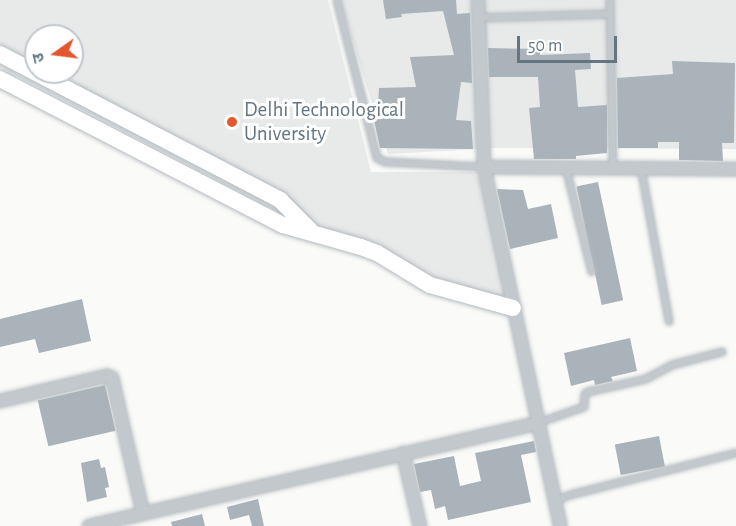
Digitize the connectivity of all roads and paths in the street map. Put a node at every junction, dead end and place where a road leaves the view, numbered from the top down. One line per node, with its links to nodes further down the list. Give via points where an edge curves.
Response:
1 (337, 0): 8 (lane, via 377,158 385,162)
2 (478, 0): 5 (street)
3 (610, 0): 4 (lane)
4 (610, 14): 5 (lane); 10 (lane)
5 (478, 18): 8 (street)
6 (0, 54): 13 (street, via 280,200)
7 (0, 79): 13 (street, via 283,225)
8 (484, 167): 9 (street); 15 (street)
9 (566, 168): 10 (street); 14 (lane)
10 (613, 168): 11 (street)
11 (641, 168): 12 (street); 16 (lane)
12 (736, 169)
13 (312, 233): 15 (street, via 377,253 430,285)
14 (592, 272)
15 (513, 308): 19 (street)
16 (669, 321)
17 (722, 352): 19 (lane, via 672,365 646,379 588,392 584,407)
18 (0, 400): 23 (street, via 106,376 112,378)
19 (537, 423): 20 (street); 22 (street)
20 (403, 453): 23 (street); 25 (street)
21 (736, 453): 22 (lane)
22 (554, 501): 26 (street)
23 (143, 513): 24 (street)
24 (89, 526)
25 (420, 526)
26 (560, 526)

